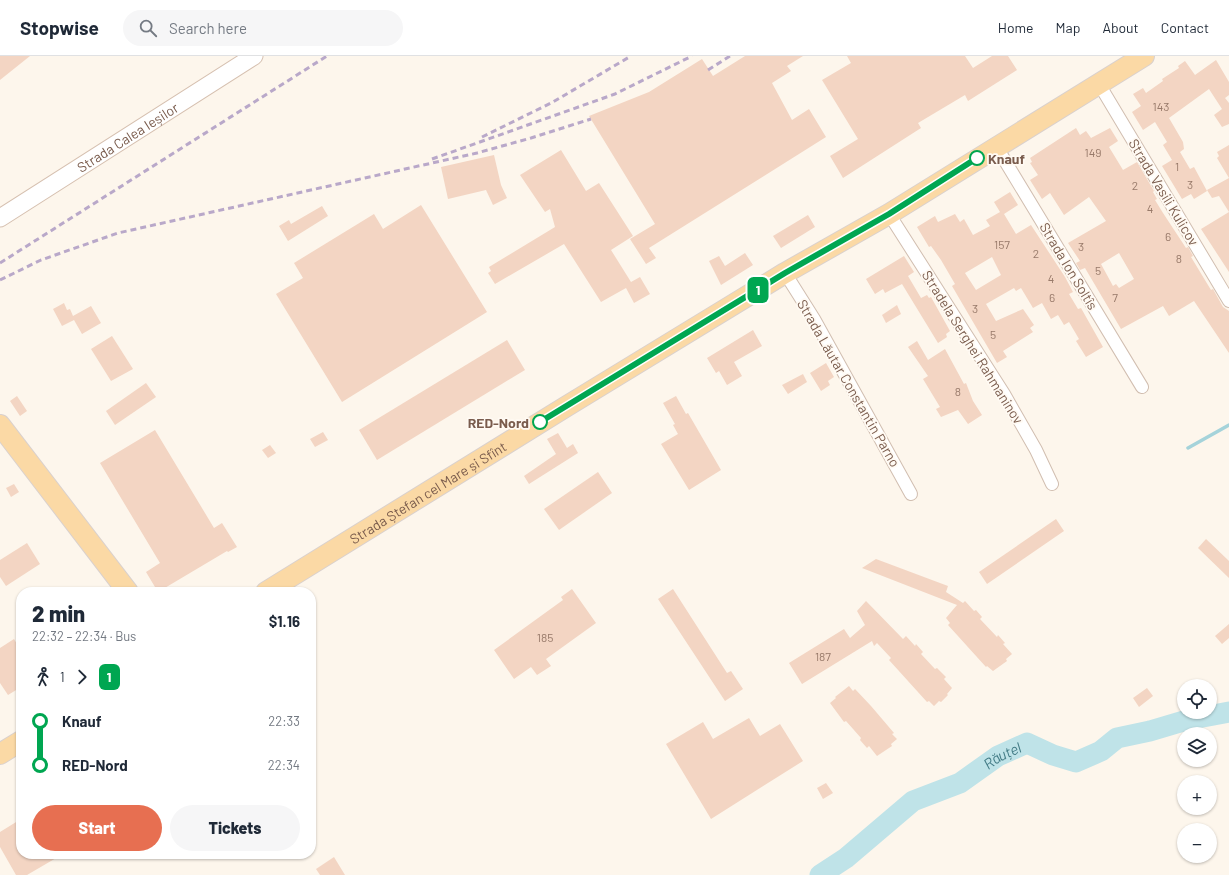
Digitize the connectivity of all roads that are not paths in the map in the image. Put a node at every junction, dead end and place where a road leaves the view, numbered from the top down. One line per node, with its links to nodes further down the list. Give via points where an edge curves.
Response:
1 (254, 56): 6 (street, Strada Calea Ieșilor)
2 (1144, 56): 3 (main road, Strada Ștefan cel Mare și Sfînt)
3 (1099, 84): 4 (main road, Strada Ștefan cel Mare și Sfînt); 8 (street, Strada Vasili Kulicov)
4 (996, 146): 5 (main road, Strada Ștefan cel Mare și Sfînt); 9 (street, Strada Ion Soltîs)
5 (889, 214): 7 (main road, Strada Ștefan cel Mare și Sfînt); 11 (street, Stradela Serghei Rahmaninov, via 1004,394)
6 (0, 218)
7 (785, 273): 12 (street, Strada Lăutar Constantin Parno, via 814,319); 14 (main road, Strada Ștefan cel Mare și Sfînt)
8 (1229, 301)
9 (1142, 387)
10 (0, 425): 13 (main road)
11 (1052, 484)
12 (911, 494)
13 (124, 587)
14 (274, 587)
15 (16, 744): 16 (main road)
16 (0, 754)

